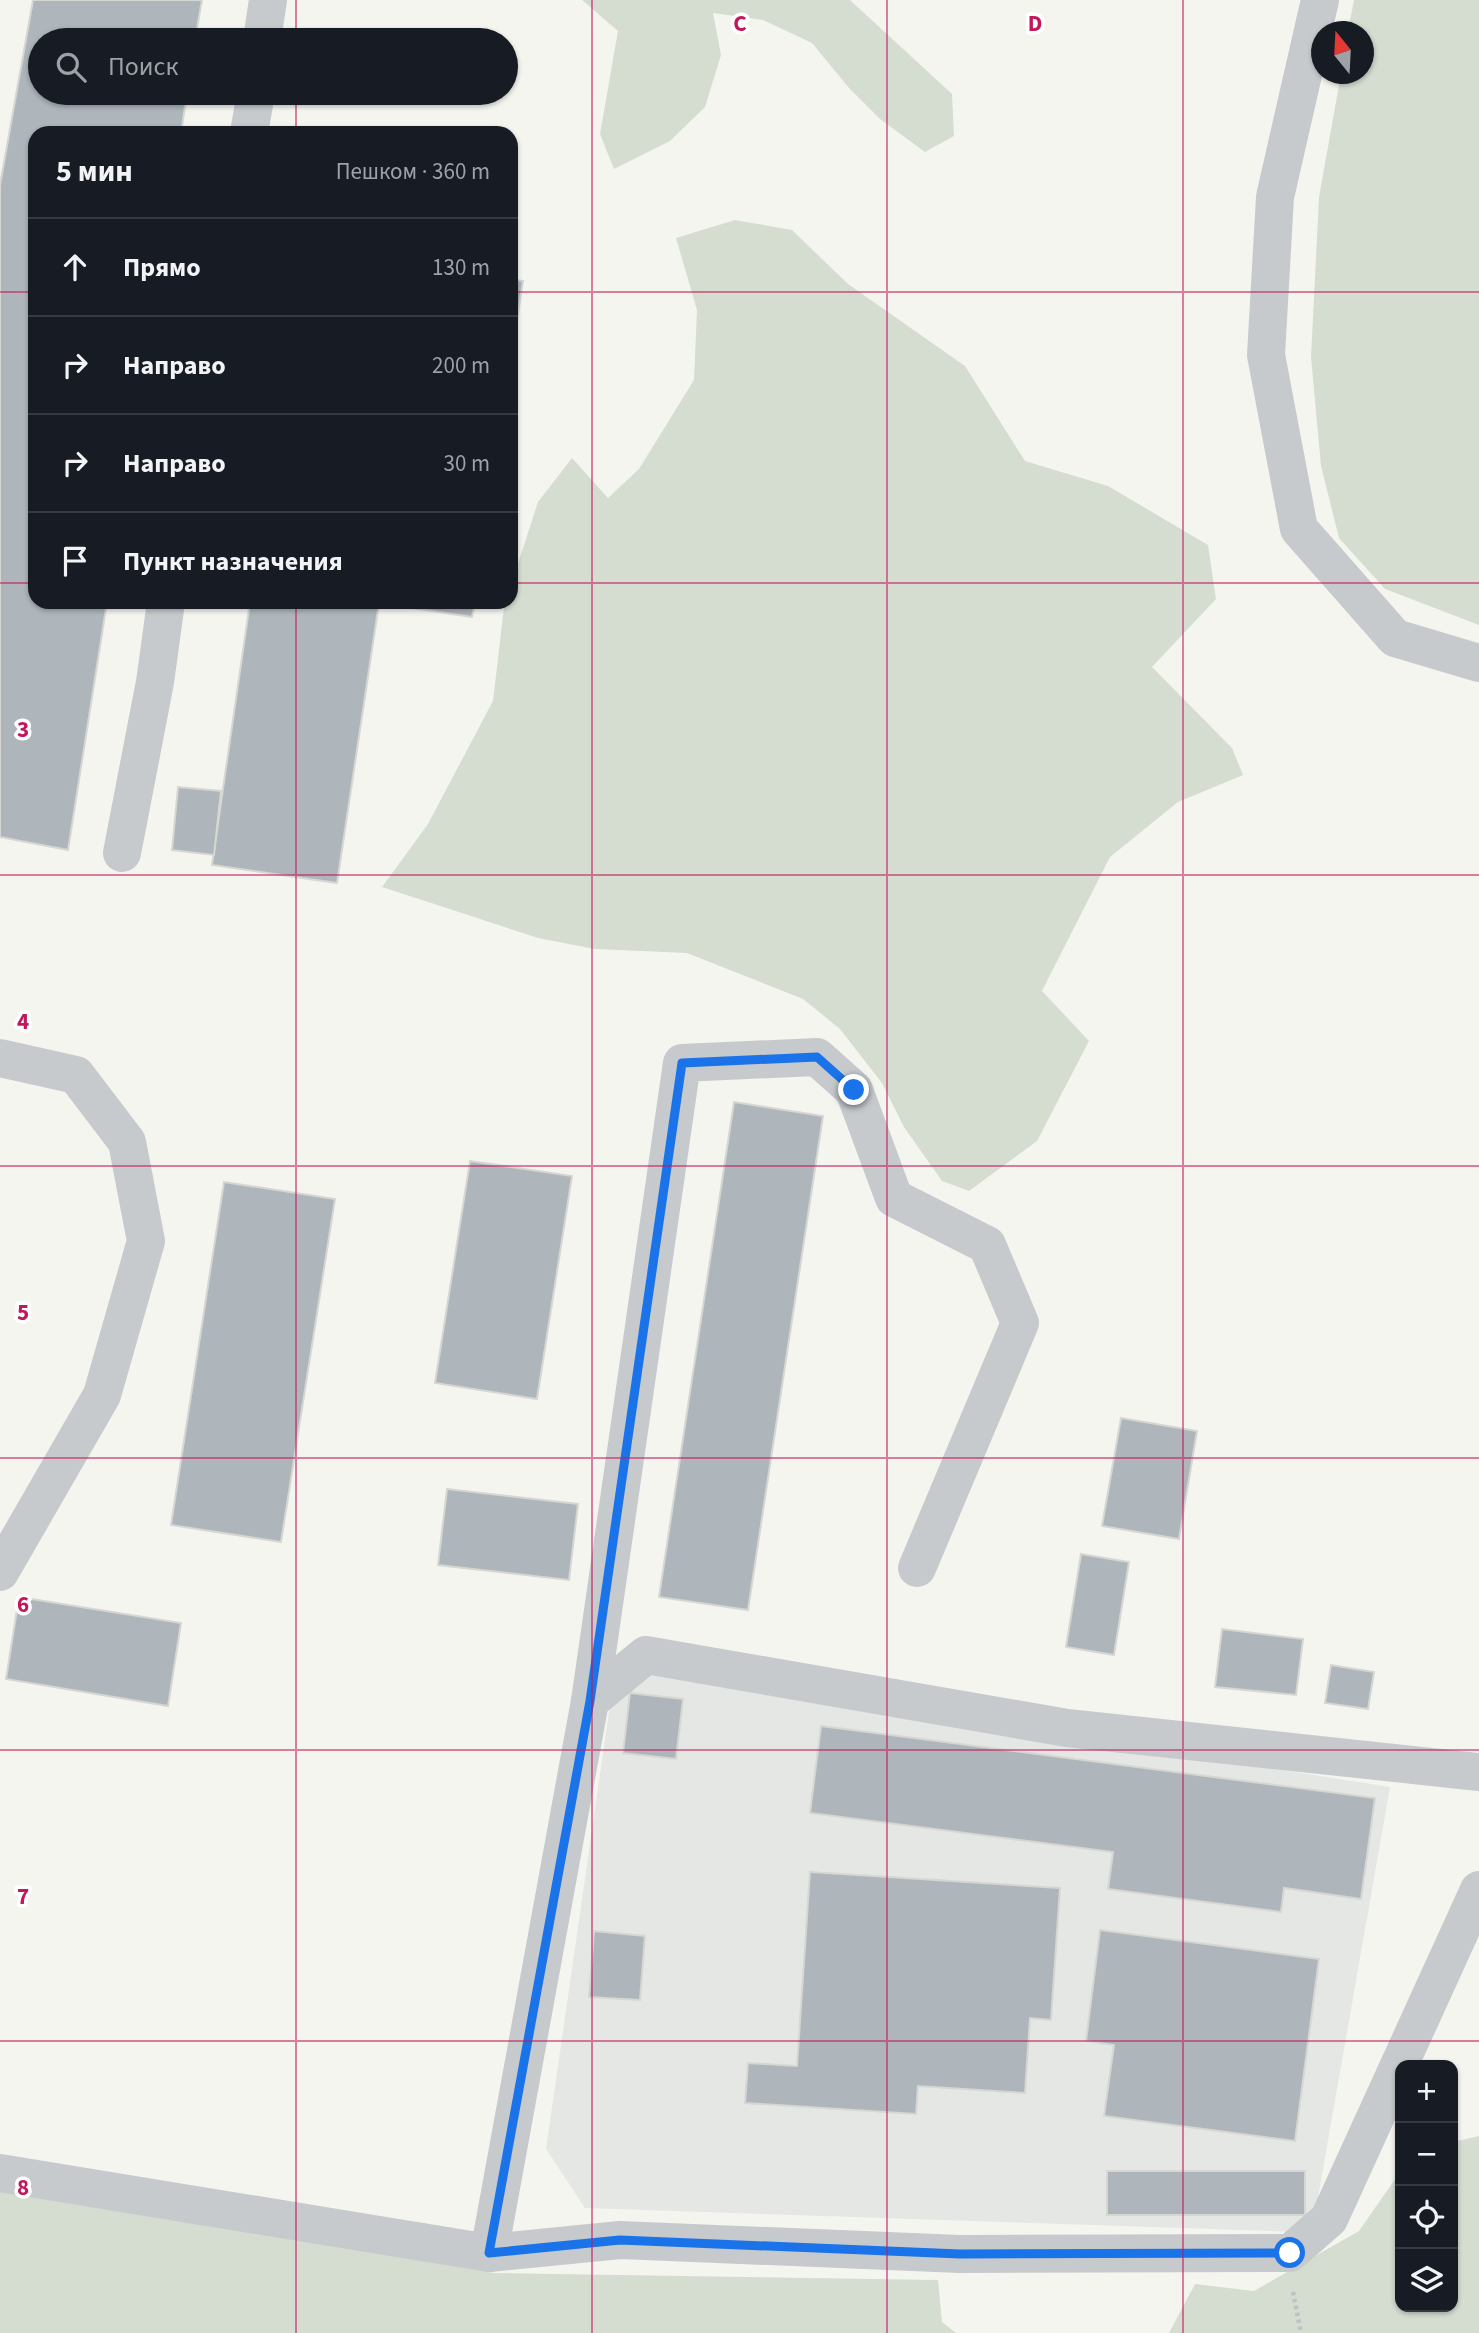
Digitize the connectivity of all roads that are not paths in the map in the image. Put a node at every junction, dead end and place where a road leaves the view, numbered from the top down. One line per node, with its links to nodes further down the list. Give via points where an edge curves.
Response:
1 (268, 0): 3 (street)
2 (1320, 0): 7 (street, via 1275,197 1266,355 1299,529 1395,638)
3 (264, 28)
4 (254, 105): 5 (street)
5 (250, 126)
6 (165, 609): 8 (street)
7 (1479, 663)
8 (122, 853)
9 (0, 1058): 11 (street, via 76,1075 127,1142 145,1241 102,1395)
10 (917, 1567): 12 (street, via 1020,1323 987,1245 894,1198 854,1090 817,1057 682,1063)
11 (0, 1572)
12 (590, 1701): 13 (street, via 646,1655 1067,1728); 16 (street)
13 (1479, 1772)
14 (1479, 1890): 16 (street, via 1329,2219 1290,2253 960,2254 620,2240)
15 (0, 2172): 16 (street)
16 (489, 2253)

